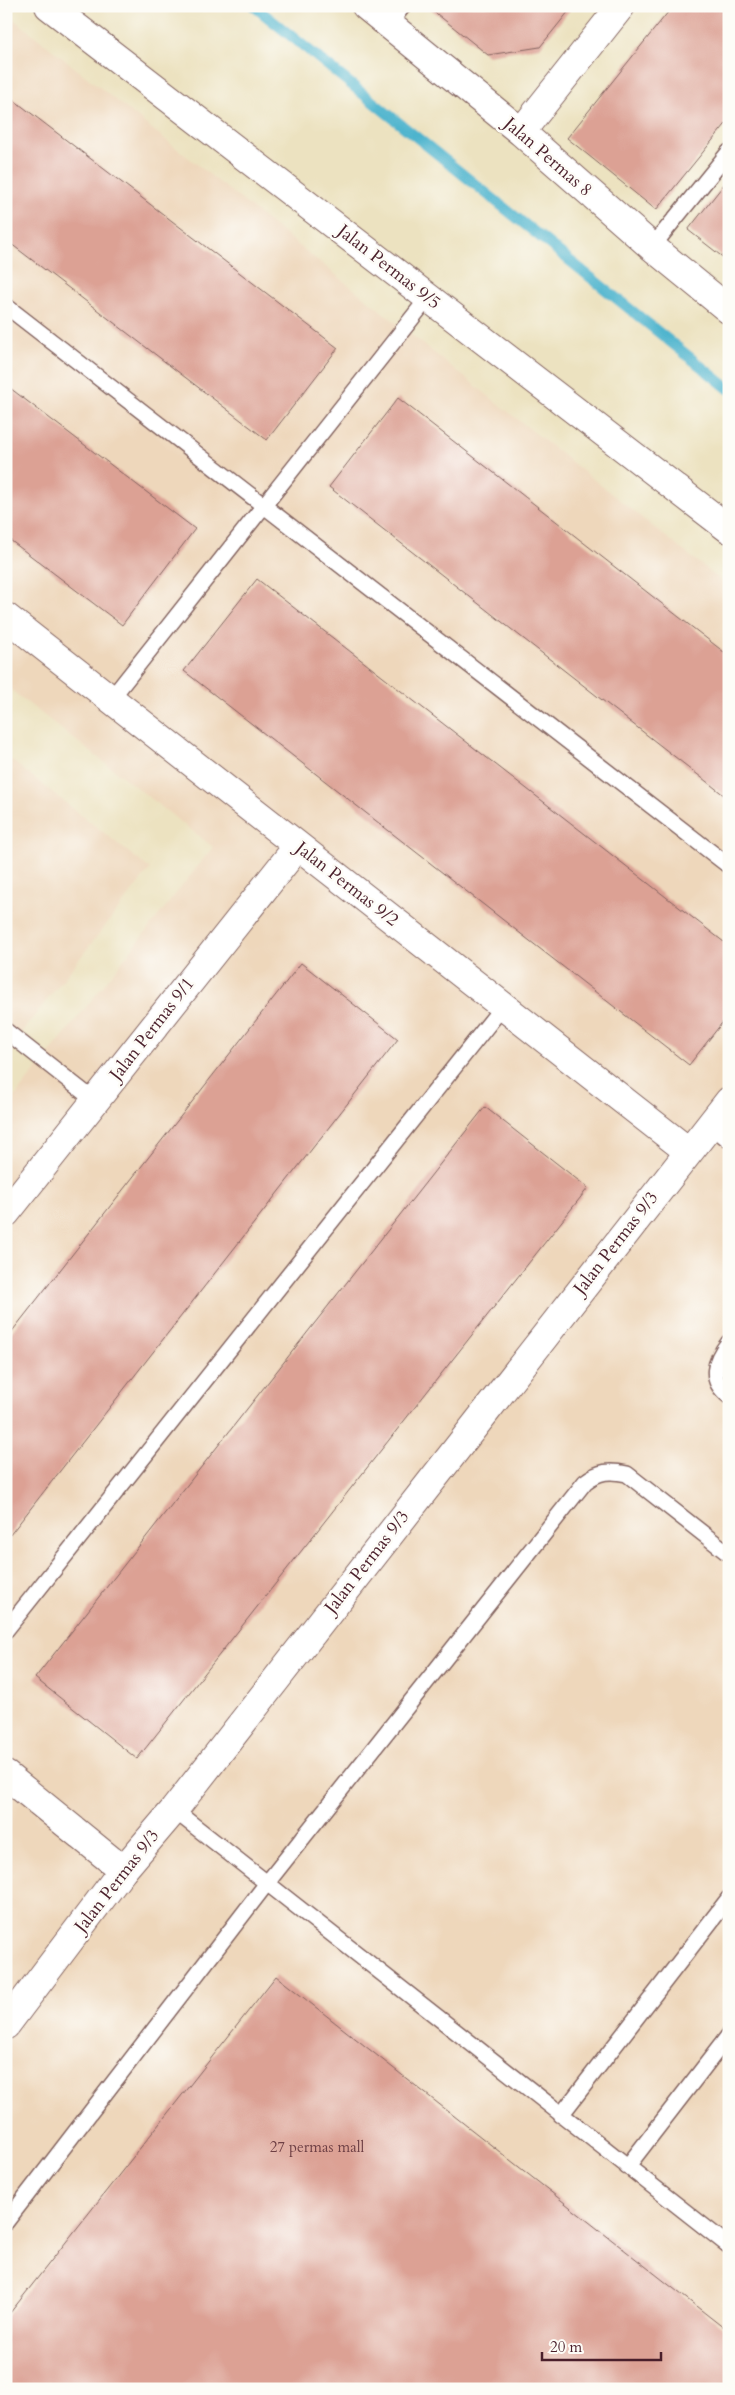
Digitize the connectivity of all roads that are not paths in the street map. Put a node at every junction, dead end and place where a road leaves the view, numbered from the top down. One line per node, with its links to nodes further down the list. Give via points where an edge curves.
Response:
1 (49, 6): 8 (street, Jalan Permas 9/5)
2 (366, 6): 4 (street, Jalan Permas 8)
3 (621, 6): 5 (street)
4 (396, 15): 5 (street, Jalan Permas 8)
5 (521, 132): 7 (street, Jalan Permas 8)
6 (729, 152): 7 (lane)
7 (652, 247): 10 (street, Jalan Permas 8)
8 (428, 298): 11 (lane); 12 (street, Jalan Permas 9/5)
9 (6, 306): 11 (lane)
10 (729, 310)
11 (264, 506): 14 (lane); 16 (lane)
12 (729, 529)
13 (6, 618): 14 (street, Jalan Permas 9/2)
14 (111, 699): 15 (street, Jalan Permas 9/2)
15 (298, 846): 17 (street, Jalan Permas 9/2); 19 (street, Jalan Permas 9/1)
16 (729, 866)
17 (503, 1006): 22 (street, Jalan Permas 9/2); 27 (lane)
18 (6, 1031): 19 (lane)
19 (95, 1101): 23 (street, Jalan Permas 9/1)
20 (729, 1101): 21 (street, Jalan Permas 9/3)
21 (719, 1132): 22 (street, Jalan Permas 9/3)
22 (688, 1151): 29 (street, Jalan Permas 9/3)
23 (6, 1213)
24 (729, 1342): 25 (lane, via 715,1362 714,1374 718,1385)
25 (729, 1396)
26 (729, 1554): 31 (lane, via 627,1474 613,1471 597,1473 586,1482)
27 (6, 1630)
28 (6, 1775): 30 (street)
29 (174, 1810): 30 (street, Jalan Permas 9/3); 31 (lane)
30 (123, 1870): 33 (street, Jalan Permas 9/3)
31 (268, 1884): 35 (lane); 37 (lane)
32 (729, 1898): 35 (lane)
33 (6, 2025)
34 (729, 2035): 36 (lane)
35 (560, 2115): 36 (lane)
36 (627, 2167): 38 (lane)
37 (6, 2222)
38 (729, 2246)

